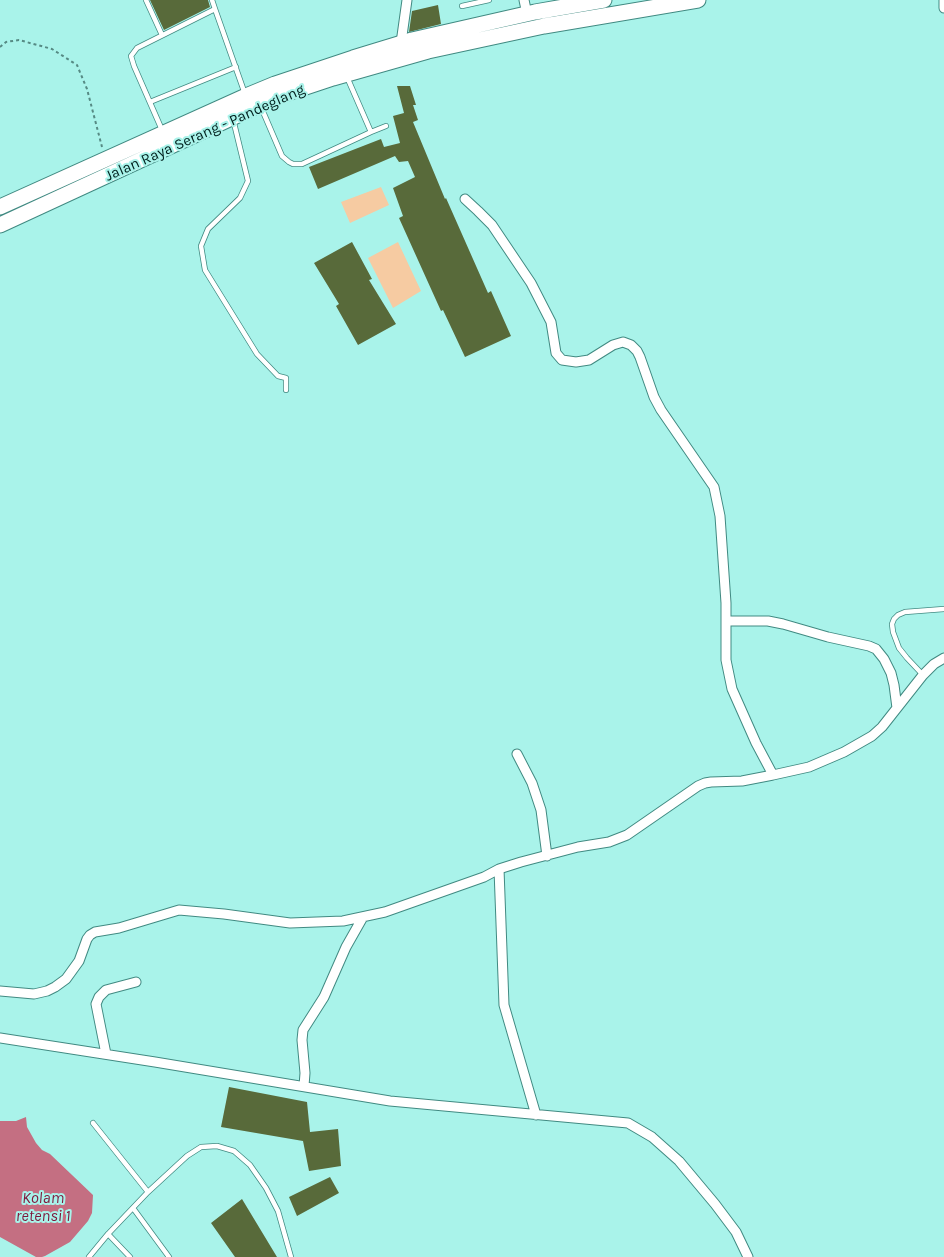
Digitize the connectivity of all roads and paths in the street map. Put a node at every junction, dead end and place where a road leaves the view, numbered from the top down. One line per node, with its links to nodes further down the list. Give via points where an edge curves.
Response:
1 (146, 0): 15 (lane)
2 (212, 0): 12 (lane)
3 (407, 0): 16 (street)
4 (489, 0): 9 (lane)
5 (604, 0): 13 (highway, Jalan Raya Serang - Pandeglang)
6 (698, 0): 8 (highway, Jalan Raya Serang - Pandeglang)
7 (944, 0): 11 (street)
8 (669, 3): 14 (highway, Jalan Raya Serang - Pandeglang)
9 (462, 6)
10 (526, 7): 13 (highway, Jalan Raya Serang - Pandeglang); 17 (highway, Jalan Raya Serang - Pandeglang)
11 (944, 8)
12 (216, 9): 15 (lane); 19 (lane)
13 (544, 11): 14 (highway)
14 (544, 26): 17 (highway, Jalan Raya Serang - Pandeglang)
15 (162, 35): 23 (lane, via 137,48 131,56)
16 (401, 44): 17 (highway, Jalan Raya Serang - Pandeglang); 22 (highway, Jalan Raya Serang - Pandeglang, via 353,58)
17 (426, 44): 20 (highway, Jalan Raya Serang - Pandeglang)
18 (0, 47): 29 (path, via 6,42 20,40 52,49 77,65 87,89)
19 (236, 67): 21 (lane); 23 (lane)
20 (346, 74): 22 (highway, Jalan Raya Serang - Pandeglang); 26 (lane)
21 (246, 96): 22 (highway, Jalan Raya Serang - Pandeglang); 27 (highway, Jalan Raya Serang - Pandeglang)
22 (264, 99): 24 (highway, Jalan Raya Serang - Pandeglang); 26 (lane, via 282,156 293,164 302,164)
23 (150, 102): 27 (lane)
24 (233, 118): 28 (highway, Jalan Raya Serang - Pandeglang); 33 (lane, via 248,181 240,198 208,229 201,246 205,270 257,354 278,376 286,378)
25 (386, 126): 26 (lane)
26 (371, 132)
27 (163, 133): 28 (lane); 29 (highway, Jalan Raya Serang - Pandeglang)
28 (170, 147): 32 (highway, Jalan Raya Serang - Pandeglang)
29 (105, 159): 31 (highway, Jalan Raya Serang - Pandeglang)
30 (465, 199): 35 (street, via 492,225 531,283 551,322 556,353 562,360 588,360 623,342 637,351 661,410 714,487 720,516)
31 (0, 207)
32 (0, 225)
33 (286, 390)
34 (944, 609): 37 (lane, via 905,612 894,618 892,624 899,648)
35 (727, 621): 38 (street, via 768,621 876,649 891,673); 40 (street, via 726,660 732,689)
36 (944, 658): 37 (street)
37 (923, 675): 38 (street)
38 (897, 708): 40 (street, via 872,736 844,752 809,767)
39 (516, 754): 41 (street, via 532,783 541,810)
40 (773, 775): 41 (street, via 742,781 705,783 627,835 609,842)
41 (547, 856): 42 (street)
42 (499, 869): 43 (street, via 484,877); 49 (street, via 504,1005)
43 (363, 917): 45 (street, via 343,921 290,923 179,910 90,935 79,961 66,979 47,991 34,994); 48 (street, via 346,947 324,997 303,1030)
44 (136, 982): 47 (street, via 106,990 96,1004)
45 (0, 991)
46 (0, 1038): 47 (street)
47 (106, 1054): 48 (street)
48 (304, 1086): 49 (street, via 390,1101)
49 (536, 1115): 58 (street, via 628,1124 652,1137 679,1161 715,1204 736,1232)
50 (93, 1123): 51 (lane)
51 (148, 1192): 52 (lane); 57 (lane, via 187,1156 201,1147 217,1146 234,1151 250,1165 266,1188 278,1211)
52 (133, 1208): 53 (lane); 56 (lane)
53 (108, 1234): 54 (lane); 55 (lane)
54 (89, 1257)
55 (130, 1257)
56 (169, 1257)
57 (291, 1257)
58 (748, 1257)

